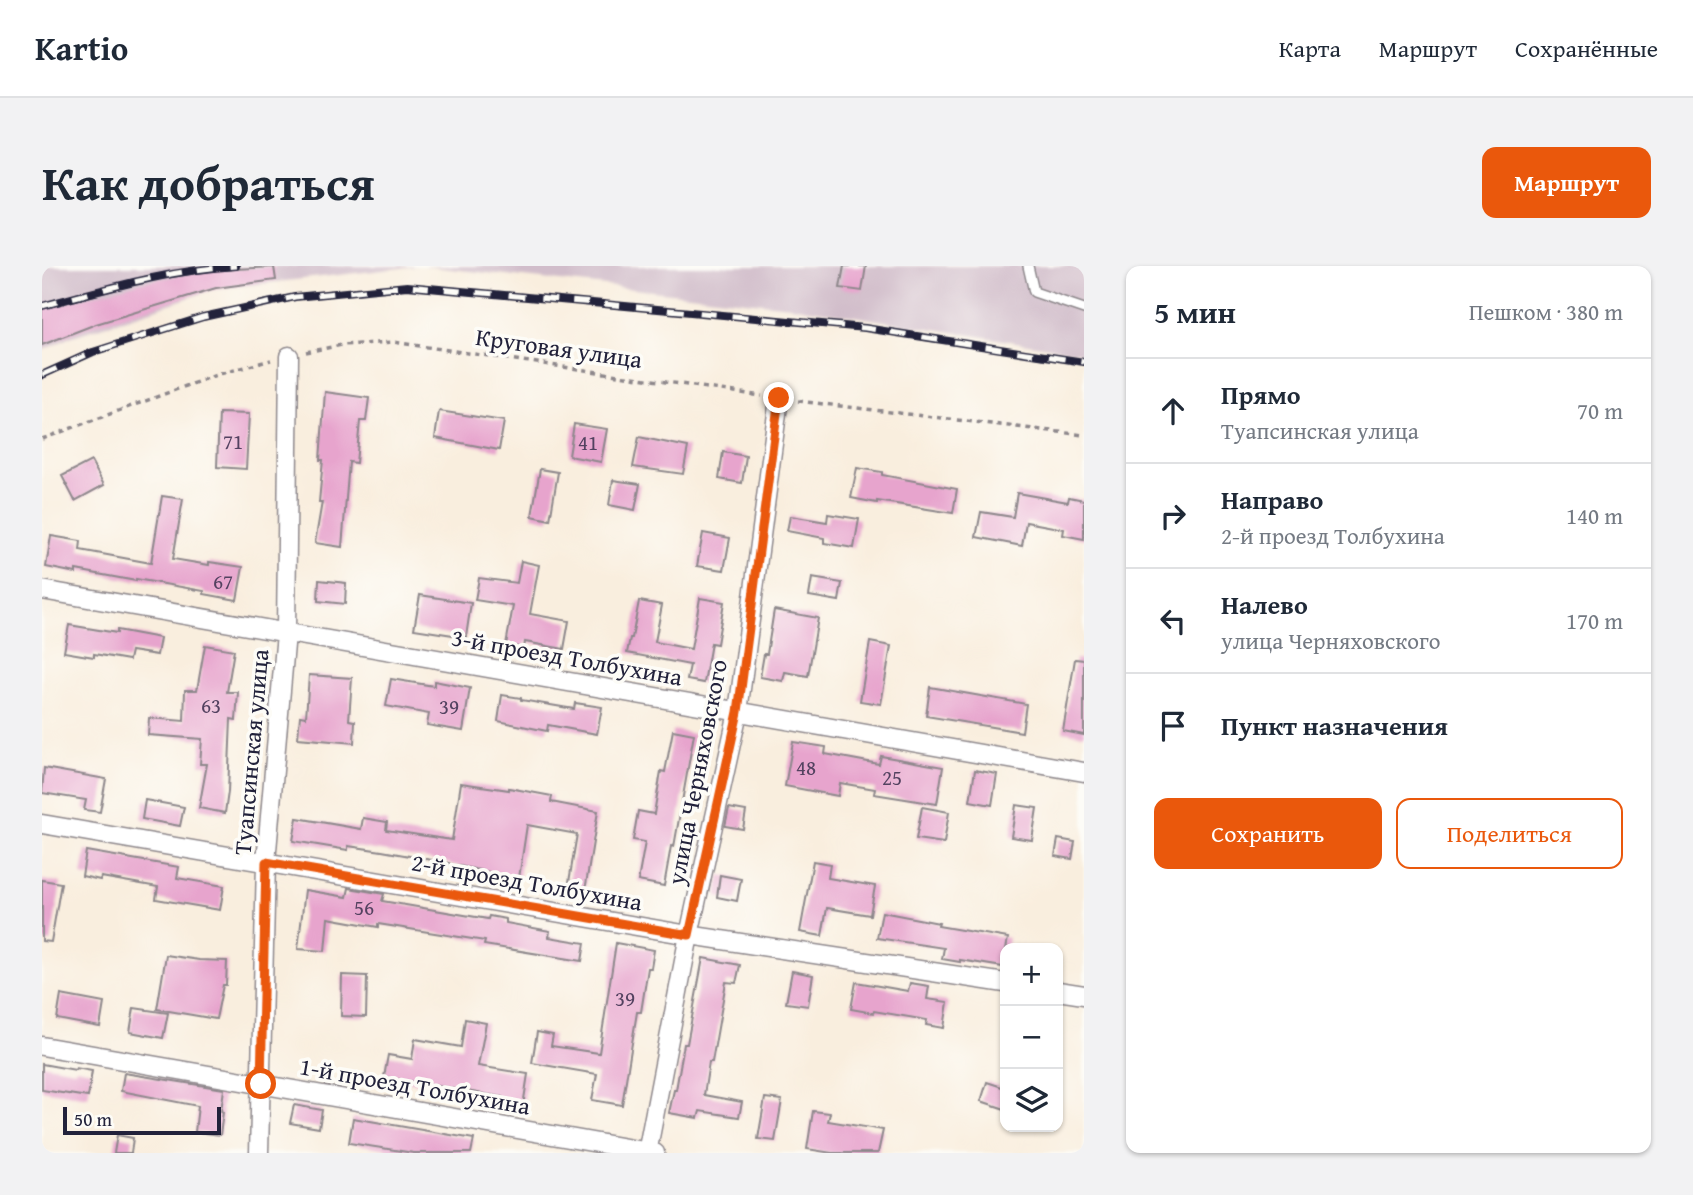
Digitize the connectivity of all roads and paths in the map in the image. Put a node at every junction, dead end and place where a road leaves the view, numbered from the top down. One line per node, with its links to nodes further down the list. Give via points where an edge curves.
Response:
1 (1028, 266): 2 (lane, via 1034,292)
2 (1084, 309)
3 (289, 356): 4 (path, Круговая улица, via 342,345 393,342); 6 (path, Круговая улица, via 216,375); 8 (street, Туапсинская улица)
4 (779, 398): 5 (path, Круговая улица); 9 (street, улица Черняховского)
5 (1084, 435)
6 (42, 439)
7 (42, 590): 8 (street, 3-й проезд Толбухина)
8 (286, 633): 9 (street, 3-й проезд Толбухина); 12 (street, Туапсинская улица)
9 (738, 712): 10 (street, 3-й проезд Толбухина); 13 (street, улица Черняховского)
10 (1084, 772)
11 (42, 824): 12 (street, 2-й проезд Толбухина)
12 (266, 862): 13 (street, 2-й проезд Толбухина); 18 (street, Туапсинская улица)
13 (689, 935): 14 (street, 2-й проезд Толбухина); 20 (street, улица Черняховского)
14 (1000, 982)
15 (1063, 992): 16 (street)
16 (1084, 995)
17 (42, 1046): 18 (street, 1-й проезд Толбухина)
18 (261, 1084): 19 (street, Туапсинская улица); 20 (street, 1-й проезд Толбухина)
19 (260, 1153)
20 (650, 1153)

